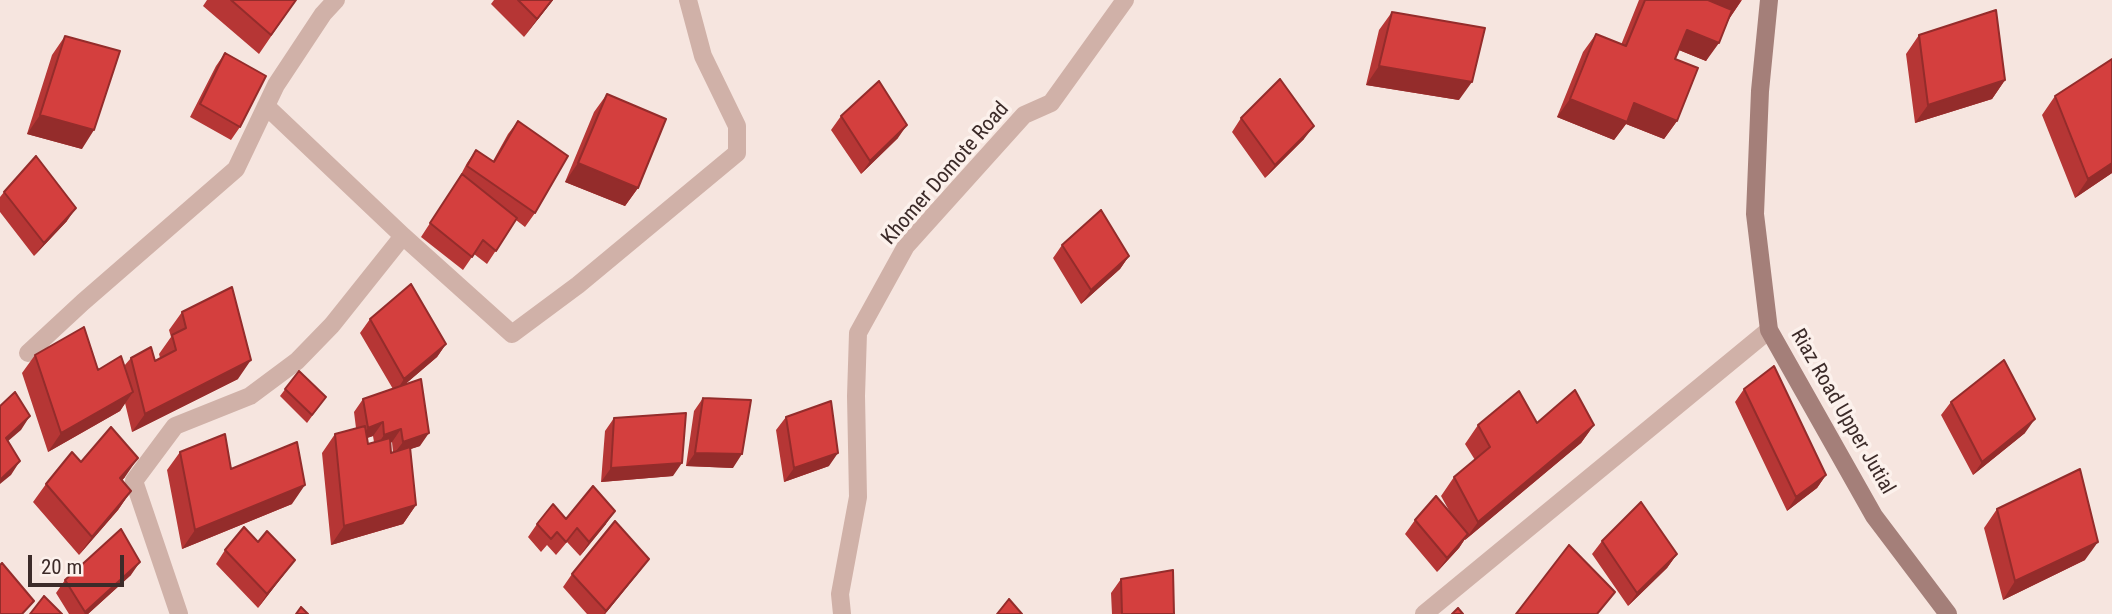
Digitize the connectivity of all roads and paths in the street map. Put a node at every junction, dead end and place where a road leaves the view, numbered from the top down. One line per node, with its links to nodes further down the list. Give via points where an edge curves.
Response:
1 (336, 0): 5 (street)
2 (688, 0): 6 (street, via 704,56 737,126 737,153 578,285 512,334)
3 (1125, 0): 10 (street, Khomer Domote Road, via 1051,103 1024,115 906,246 858,333 858,496 840,594)
4 (1769, 0): 7 (main road, Riaz Road Upper Jutial, via 1755,214)
5 (266, 106): 6 (street); 8 (street, via 236,169)
6 (403, 236): 9 (street, via 297,361 250,396 175,426 134,481)
7 (1769, 330): 11 (street); 12 (main road, Riaz Road Upper Jutial, via 1874,516)
8 (28, 353)
9 (179, 614)
10 (842, 614)
11 (1424, 614)
12 (1948, 614)

